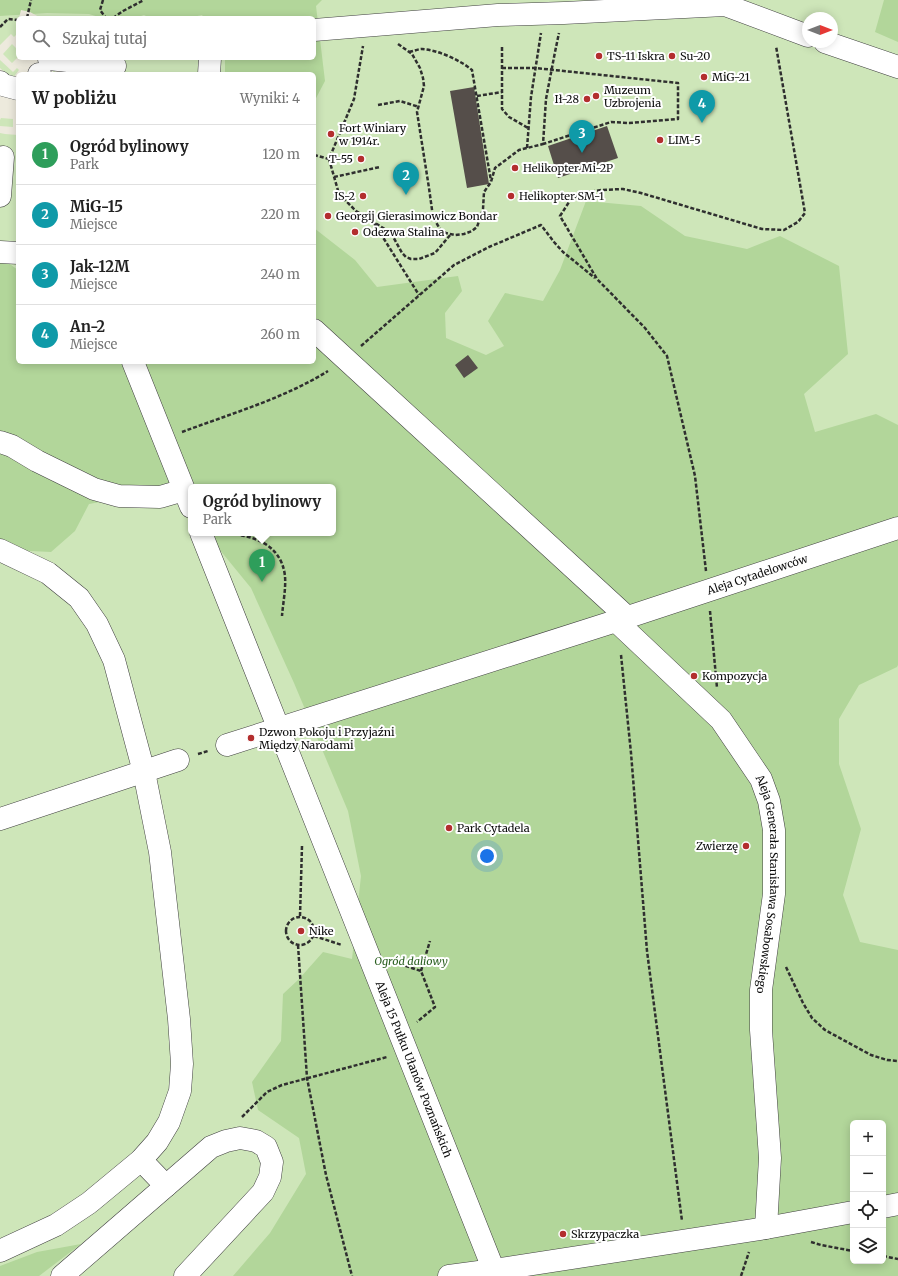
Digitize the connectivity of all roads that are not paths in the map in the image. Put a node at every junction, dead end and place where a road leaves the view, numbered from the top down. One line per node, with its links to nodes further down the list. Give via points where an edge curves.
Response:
1 (316, 30): 2 (street, via 498,15 725,4)
2 (802, 34)
3 (838, 47): 6 (street)
4 (210, 60): 8 (street)
5 (115, 66): 7 (street)
6 (898, 67)
7 (43, 68)
8 (209, 72)
9 (7, 156): 10 (street)
10 (0, 196)
11 (0, 252): 12 (street)
12 (16, 253)
13 (316, 332): 20 (street, Aleja Generała Stanisława Sosabowskiego)
14 (134, 364): 16 (street)
15 (0, 442): 16 (street, via 94,489 119,496)
16 (187, 499)
17 (898, 528): 20 (street, Aleja Cytadelowców)
18 (202, 536): 21 (street, Aleja 15 Pułku Ułanów Poznańskich)
19 (0, 550): 24 (street, via 48,573 79,598 97,624 114,660)
20 (622, 619): 21 (street, Aleja Cytadelowców); 31 (street, Aleja Generała Stanisława Sosabowskiego, via 720,720 761,779 769,801 774,830 774,894 761,990 761,1030 770,1158)
21 (278, 729): 22 (street, Aleja Cytadelowców); 33 (street, Aleja 15 Pułku Ułanów Poznańskich)
22 (227, 745)
23 (178, 760): 24 (street)
24 (144, 772): 25 (street); 26 (street, via 160,852 182,1064 180,1091 169,1122)
25 (0, 819)
26 (141, 1160): 27 (street); 32 (street, via 89,1203 56,1225)
27 (166, 1186): 34 (street); 35 (street, via 211,1147 226,1141 240,1138 256,1141 266,1147 272,1162 270,1177 263,1192)
28 (898, 1204): 29 (street)
29 (886, 1206)
30 (850, 1213): 31 (street)
31 (766, 1228): 33 (street)
32 (0, 1251)
33 (495, 1273): 36 (street)
34 (62, 1276)
35 (185, 1276)
36 (449, 1276)

